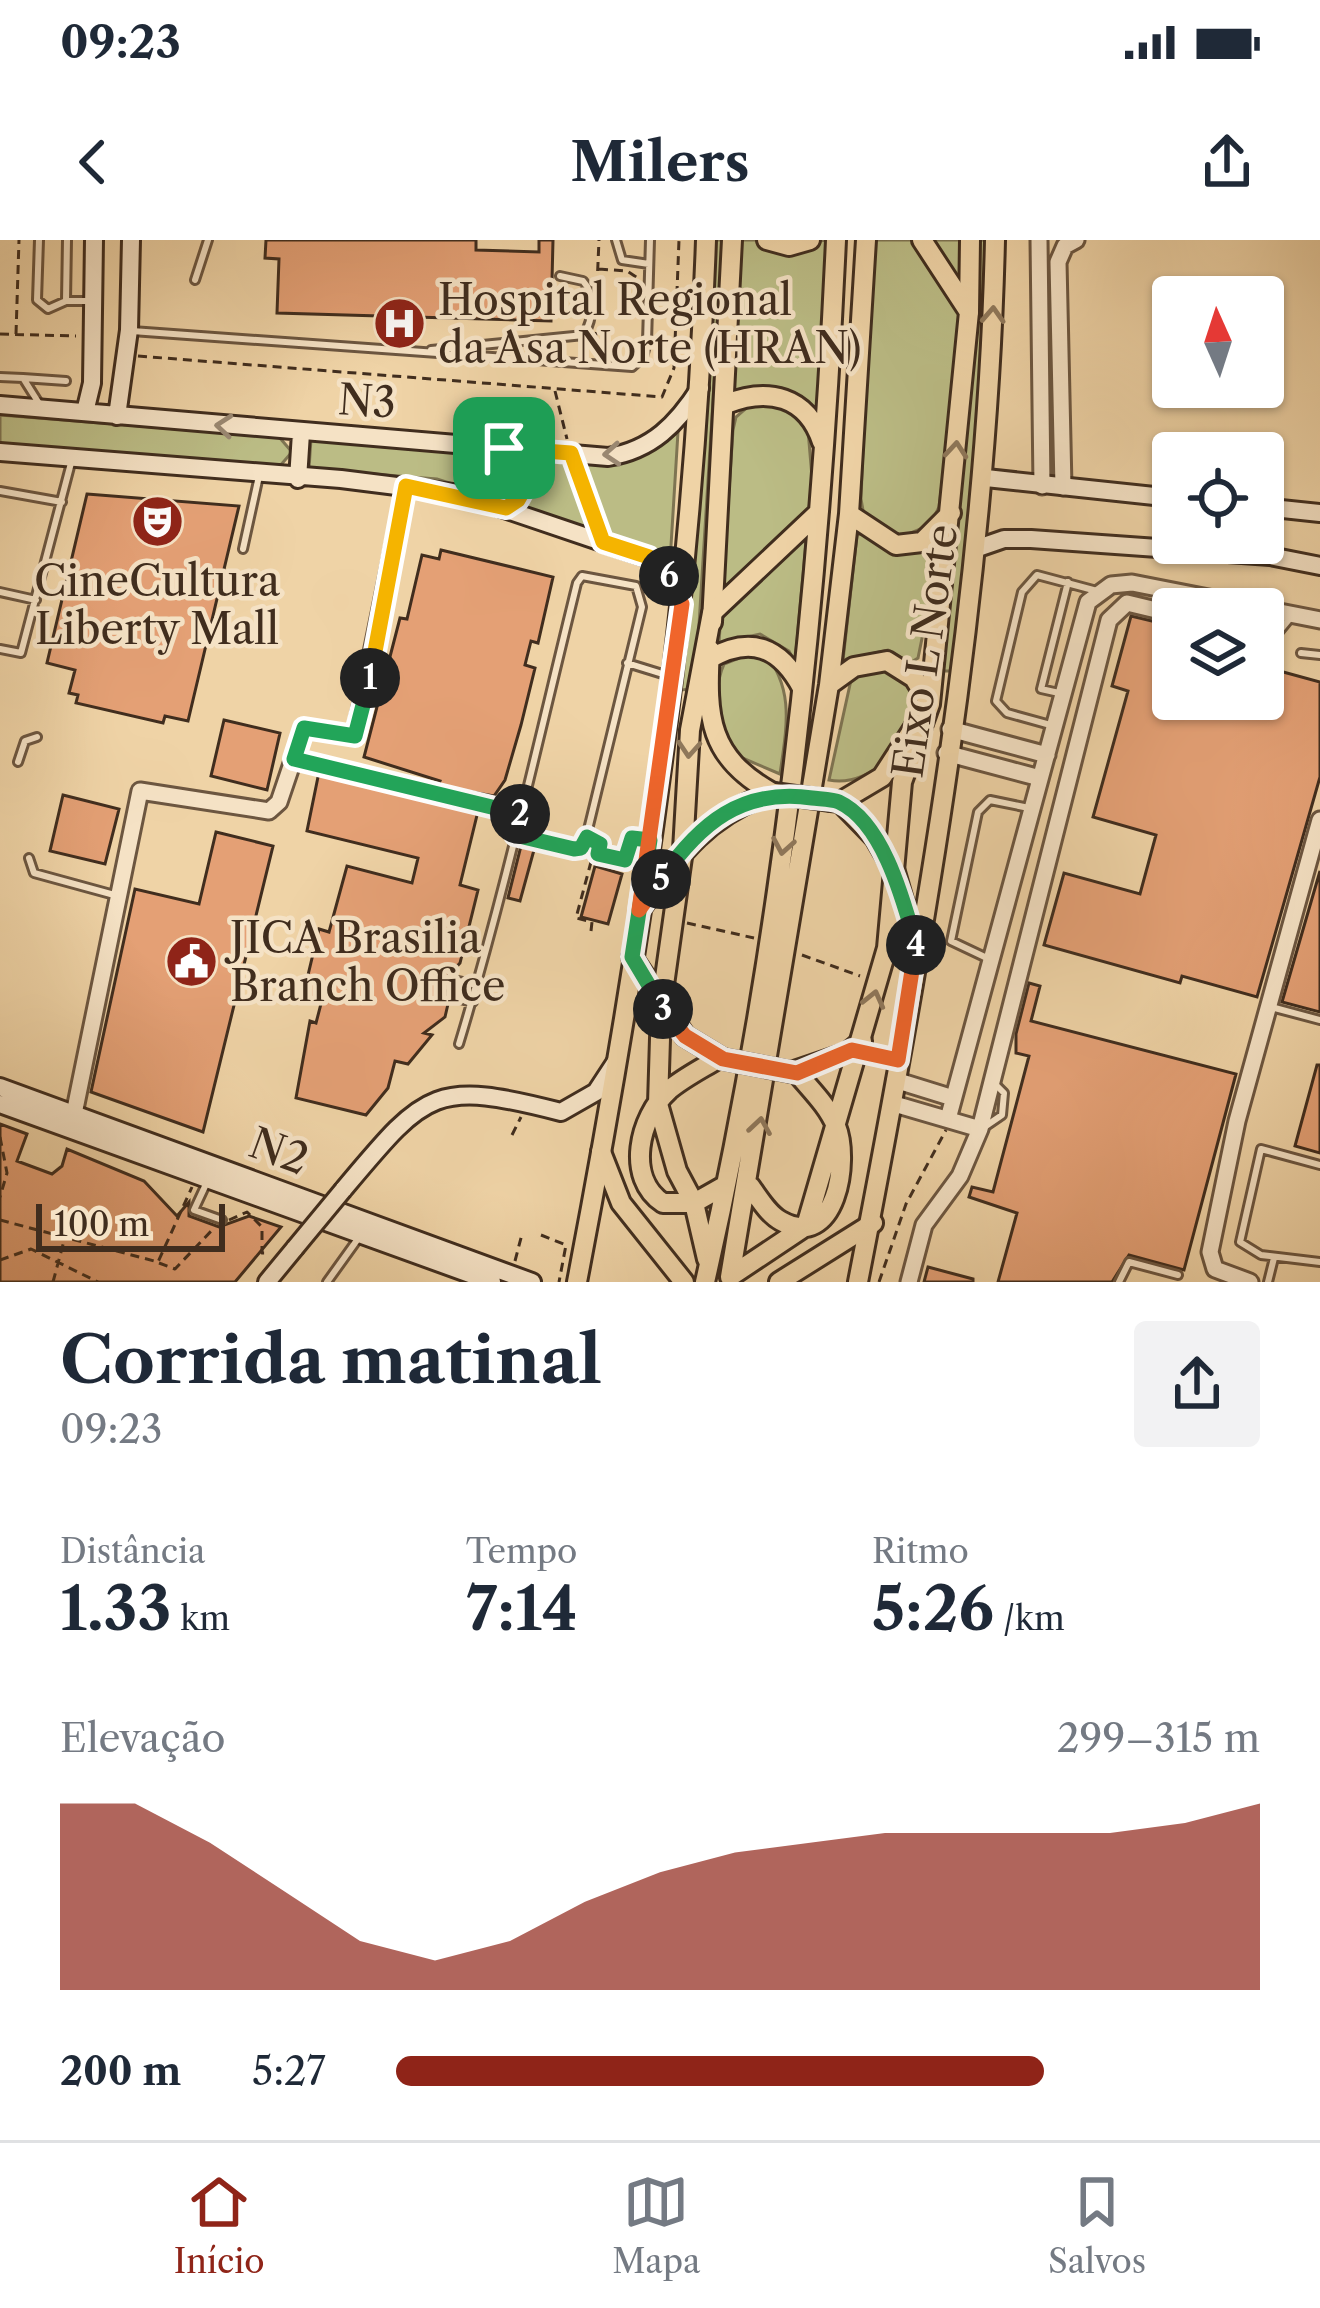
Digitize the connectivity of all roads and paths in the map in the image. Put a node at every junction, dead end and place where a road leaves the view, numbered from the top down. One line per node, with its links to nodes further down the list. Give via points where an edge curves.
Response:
1 (19, 240): 33 (path)
2 (39, 240): 27 (lane, via 37,300 49,309)
3 (67, 240): 27 (lane)
4 (94, 240): 28 (main road)
5 (131, 240): 31 (main road)
6 (208, 240): 24 (lane)
7 (598, 240): 22 (path)
8 (616, 240): 21 (lane, via 622,260)
9 (650, 240): 21 (lane)
10 (706, 240): 44 (main road)
11 (732, 240): 46 (main road)
12 (766, 240): 13 (main road)
13 (810, 240)
14 (836, 240): 53 (main road)
15 (866, 240): 70 (main road)
16 (922, 240): 29 (main road)
17 (970, 240): 29 (main road)
18 (995, 240): 58 (main road, Eixo L Norte, one-way to 18)
19 (1039, 240): 60 (street)
20 (1076, 240): 62 (street, via 1058,262)
21 (650, 264): 25 (lane)
22 (598, 269): 25 (path); 26 (path)
23 (560, 276): 35 (lane, via 583,281 591,292 584,334)
24 (195, 280)
25 (649, 284): 38 (lane, via 647,342 632,367)
26 (597, 291)
27 (65, 301): 28 (lane)
28 (93, 301): 34 (main road)
29 (968, 312): 69 (main road, one-way to 29)
30 (596, 313): 36 (path, via 595,344)
31 (129, 330): 37 (lane); 43 (main road)
32 (0, 334): 33 (path)
33 (16, 334): 34 (path)
34 (92, 337): 42 (main road)
35 (485, 343): 37 (lane); 38 (lane)
36 (572, 345)
37 (422, 351): 38 (lane)
38 (485, 358)
39 (0, 377): 40 (lane)
40 (23, 378): 41 (lane); 48 (lane)
41 (66, 381)
42 (92, 383): 43 (main road); 49 (main road)
43 (121, 383): 50 (main road)
44 (701, 387): 55 (main road, N3, one-way to 55, via 671,428 631,453); 83 (main road)
45 (555, 389): 55 (path)
46 (726, 404): 53 (main road, via 759,394 800,406); 86 (main road)
47 (0, 405): 48 (main road, N3)
48 (42, 409): 49 (main road, N3)
49 (85, 412): 50 (main road, N3)
50 (117, 416): 51 (main road, N3, one-way to 50)
51 (301, 433): 52 (main road, N3); 59 (main road)
52 (504, 448): 55 (main road, N3); 66 (main road, via 522,462 528,482)
53 (825, 449): 68 (main road)
54 (0, 452): 56 (main road, N3)
55 (571, 453): 72 (path)
56 (72, 458): 57 (main road, N3); 65 (lane)
57 (259, 476): 59 (main road, N3); 75 (lane)
58 (986, 478): 60 (main road); 73 (main road, Eixo L Norte)
59 (298, 479): 61 (main road, N3)
60 (1042, 485): 62 (main road)
61 (406, 486): 66 (main road, N3); 107 (street, via 357,733 348,739 304,728)
62 (1063, 487): 64 (main road)
63 (0, 491): 65 (lane)
64 (1152, 496)
65 (62, 502): 82 (lane)
66 (506, 508): 72 (main road, N3)
67 (1284, 509): 71 (main road)
68 (819, 512): 86 (main road); 99 (main road)
69 (951, 513): 70 (main road, via 922,542 896,545); 100 (main road)
70 (849, 514): 96 (main road)
71 (1320, 514)
72 (603, 542): 83 (main road, N3, via 661,566)
73 (978, 548): 74 (main road, via 1004,539); 103 (main road, Eixo L Norte)
74 (1152, 548)
75 (243, 549)
76 (1284, 559): 77 (main road)
77 (1320, 566)
78 (1068, 582): 80 (lane); 98 (lane, via 1042,689); 102 (lane, via 1037,575 1026,581 994,696 1007,713)
79 (1157, 588): 80 (street, via 1132,583)
80 (1097, 591): 98 (street, via 1082,614)
81 (0, 592): 82 (lane)
82 (36, 600): 90 (lane, via 21,653)
83 (682, 604): 95 (main road)
84 (1152, 608): 97 (street, via 1117,608)
85 (1284, 612): 87 (street)
86 (712, 614): 93 (main road); 119 (main road, one-way to 119, via 690,730)
87 (1293, 614): 88 (street); 89 (lane)
88 (1320, 620)
89 (1284, 625)
90 (0, 650)
91 (1301, 653): 92 (lane)
92 (1320, 655)
93 (709, 659): 99 (main road, via 765,647); 110 (main road, via 718,747 739,774)
94 (627, 662): 95 (lane); 113 (lane, via 639,588 582,576); 116 (lane)
95 (673, 677): 117 (main road)
96 (829, 685): 100 (main road, via 854,667 887,661 914,678); 131 (main road)
97 (1092, 686): 98 (street); 101 (street)
98 (1064, 687): 101 (street); 102 (street)
99 (802, 688): 130 (main road, one-way to 130)
100 (930, 704): 111 (main road, Eixo L Norte, via 882,777); 124 (main road, via 902,782)
101 (1088, 704): 120 (street)
102 (1054, 726): 106 (street)
103 (950, 729): 105 (main road, Eixo L Norte); 106 (street)
104 (37, 737): 108 (lane, via 25,741)
105 (946, 753): 109 (street); 132 (main road, Eixo L Norte)
106 (1047, 754): 109 (street)
107 (294, 759): 113 (lane); 126 (street, via 279,802 261,813 140,791)
108 (18, 762)
109 (1040, 778): 112 (street)
110 (772, 793): 111 (main road, bridge); 119 (main road, via 709,825)
111 (836, 801): 124 (main road)
112 (1030, 808): 118 (street); 134 (lane, via 990,800 978,812 951,941)
113 (520, 814): 115 (lane)
114 (1320, 820): 143 (street)
115 (515, 835): 116 (lane, via 574,849); 137 (lane)
116 (587, 837): 121 (path, via 600,844)
117 (650, 840): 121 (path, via 632,838 625,860); 127 (main road)
118 (1022, 842): 120 (street); 123 (street)
119 (683, 850): 127 (main road); 142 (main road)
120 (1052, 851): 125 (street)
121 (598, 854): 129 (path, via 576,917 592,922)
122 (29, 859): 126 (lane, via 34,873)
123 (1016, 867): 125 (street); 134 (street)
124 (895, 872): 132 (main road); 136 (main road)
125 (1045, 875): 139 (street)
126 (118, 896): 159 (street)
127 (639, 910): 133 (main road)
128 (678, 921): 130 (path)
129 (591, 931)
130 (767, 940): 170 (main road)
131 (789, 950): 136 (path); 171 (main road, one-way to 131)
132 (919, 952): 152 (main road, Eixo L Norte)
133 (632, 957): 142 (main road); 150 (main road)
134 (992, 960): 138 (street)
135 (454, 980): 137 (lane)
136 (878, 983): 147 (main road, one-way to 136)
137 (477, 986): 141 (lane)
138 (986, 986): 139 (street); 144 (street)
139 (1015, 994): 146 (street)
140 (450, 997): 141 (lane)
141 (473, 1002): 148 (lane)
142 (661, 1006): 149 (main road, via 685,1036); 157 (main road)
143 (1270, 1006): 145 (lane); 209 (street, via 1210,1252 1215,1269)
144 (980, 1010): 146 (street); 154 (street)
145 (1320, 1019)
146 (1007, 1021): 163 (street)
147 (864, 1039): 151 (main road); 162 (main road)
148 (459, 1044)
149 (721, 1059): 151 (main road, bridge); 157 (main road)
150 (616, 1060): 167 (main road); 182 (main road, bridge, via 596,1092 561,1112 485,1093 426,1102)
151 (794, 1072): 162 (main road)
152 (895, 1080): 154 (street); 155 (main road, Eixo L Norte)
153 (6, 1092): 159 (main road, N2)
154 (952, 1098): 161 (street)
155 (891, 1103): 161 (street); 176 (main road, Eixo L Norte)
156 (0, 1104): 158 (main road, N2)
157 (658, 1104): 173 (main road); 173 (main road, via 642,1139 645,1186 663,1203)
158 (30, 1113): 159 (main road); 166 (main road, N2)
159 (74, 1114): 166 (main road); 169 (main road, N2)
160 (522, 1116): 164 (path)
161 (950, 1119): 163 (street); 205 (path, via 906,1204)
162 (836, 1125): 177 (main road, via 839,1188 826,1213)
163 (980, 1129): 206 (street, via 960,1176 924,1225)
164 (512, 1135)
165 (0, 1137): 172 (path, via 7,1173)
166 (111, 1143): 169 (main road, N2)
167 (601, 1152): 183 (main road); 202 (main road, via 621,1203)
168 (1320, 1165): 184 (lane, via 1261,1149 1240,1242)
169 (211, 1177): 175 (lane, via 194,1209); 178 (main road, N2); 178 (main road, N2, via 246,1176); 187 (path)
170 (724, 1186): 173 (main road); 191 (main road)
171 (750, 1186): 177 (main road, via 782,1222); 193 (main road)
172 (0, 1197)
173 (694, 1203): 191 (main road)
174 (0, 1220): 181 (path)
175 (222, 1220)
176 (873, 1223): 203 (main road); 204 (main road, Eixo L Norte)
177 (806, 1226): 193 (main road)
178 (366, 1228): 197 (lane); 198 (main road, N2); 199 (main road, N2)
179 (522, 1234): 188 (path)
180 (541, 1235): 183 (path)
181 (65, 1237): 186 (path); 187 (path)
182 (286, 1251): 187 (path, via 262,1252 262,1227 247,1212 214,1227 175,1269); 196 (main road)
183 (573, 1256): 200 (path); 201 (main road)
184 (1274, 1258): 189 (lane); 210 (lane)
185 (0, 1260): 186 (path, via 31,1249)
186 (58, 1262): 194 (path); 195 (path)
187 (158, 1262)
188 (515, 1262)
189 (1320, 1262)
190 (1152, 1268): 192 (lane); 207 (lane, via 1125,1263); 208 (lane)
191 (707, 1274)
192 (1178, 1275)
193 (730, 1279)
194 (53, 1282)
195 (98, 1282)
196 (267, 1282)
197 (327, 1282)
198 (492, 1282)
199 (532, 1282)
200 (559, 1282)
201 (578, 1282)
202 (684, 1282)
203 (779, 1282)
204 (858, 1282)
205 (879, 1282)
206 (910, 1282)
207 (1119, 1282)
208 (1148, 1282)
209 (1250, 1282)
210 (1268, 1282)

